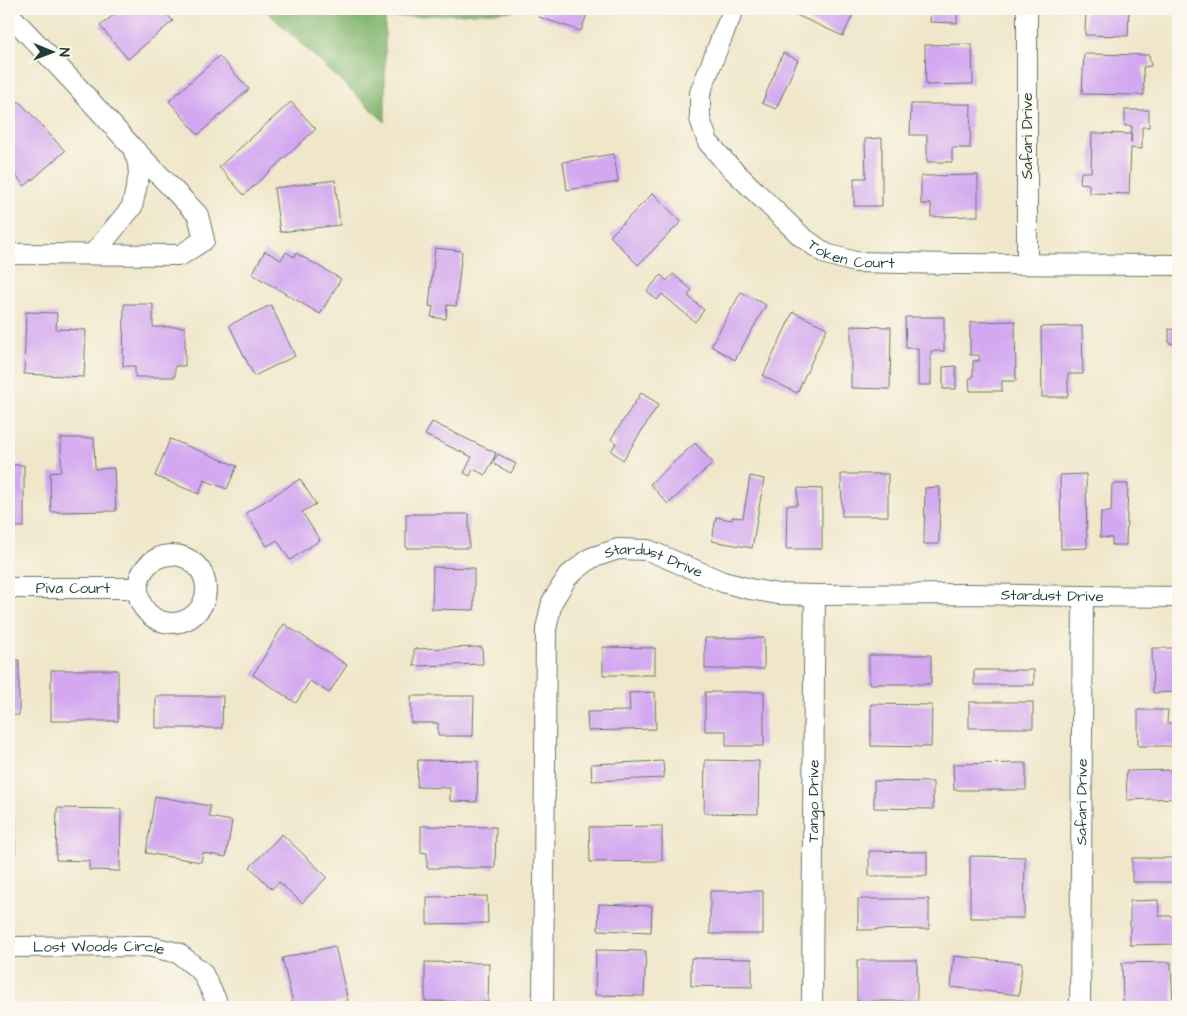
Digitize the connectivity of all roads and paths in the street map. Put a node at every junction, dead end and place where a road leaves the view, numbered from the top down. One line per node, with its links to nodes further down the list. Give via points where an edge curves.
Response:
1 (734, 9): 7 (street, Token Court, via 700,93 700,119 708,142 727,164 802,237 826,254 855,262)
2 (1027, 9): 7 (street, Safari Drive)
3 (9, 14): 4 (street)
4 (133, 148): 6 (street, via 139,175 132,207); 6 (street, via 198,215 204,240 181,255)
5 (9, 254): 6 (street)
6 (93, 254)
7 (1027, 264): 8 (street, Token Court)
8 (1178, 265)
9 (9, 588): 10 (street, Piva Court)
10 (138, 588)
11 (815, 595): 12 (street, Stardust Drive); 16 (street, Stardust Drive, via 778,594 723,582 648,550 618,549 591,558 568,576 552,602 546,629); 17 (street, Tango Drive)
12 (1083, 596): 13 (street, Stardust Drive); 18 (street, Safari Drive)
13 (1178, 597)
14 (9, 946): 15 (street, Lost Woods Circle, via 148,946 178,953 202,972 216,1000)
15 (216, 1007)
16 (543, 1007)
17 (812, 1007)
18 (1080, 1007)

